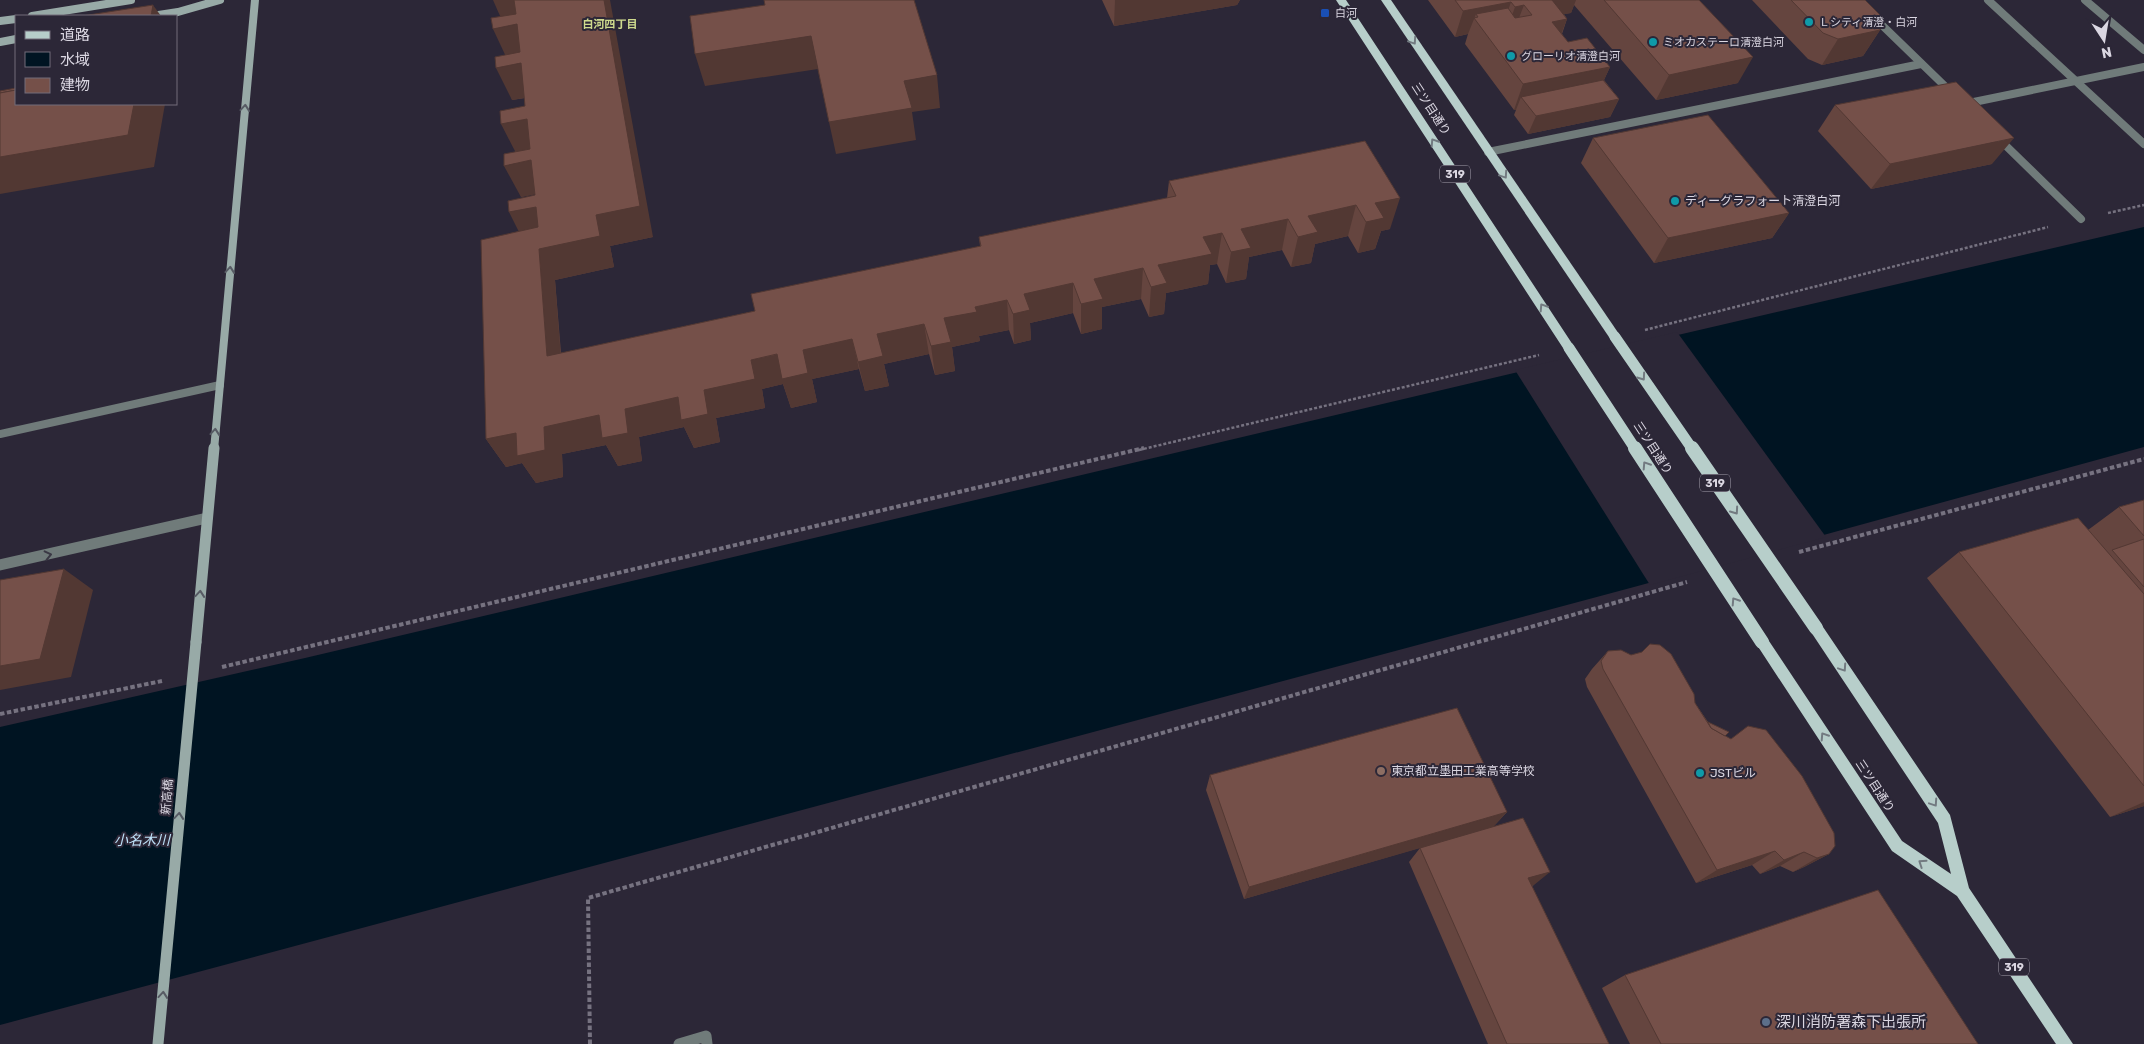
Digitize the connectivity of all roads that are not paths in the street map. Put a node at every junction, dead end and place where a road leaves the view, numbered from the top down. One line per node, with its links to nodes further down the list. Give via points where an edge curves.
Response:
1 (131, 0): 9 (street)
2 (220, 0): 10 (street)
3 (255, 0): 25 (street, 新高橋, one-way to 3)
4 (1341, 0): 29 (main road, 三ツ目通り / 319, one-way to 4, bridge, via 1897,846)
5 (1386, 0): 23 (main road, 三ツ目通り / 319, one-way to 23)
6 (1856, 0): 16 (street)
7 (1988, 0): 18 (street)
8 (2085, 0): 15 (street)
9 (38, 15)
10 (158, 15)
11 (15, 19): 12 (street)
12 (0, 22)
13 (15, 39): 14 (street)
14 (0, 42)
15 (2144, 50)
16 (1922, 64): 19 (street); 23 (street)
17 (2144, 67): 18 (street)
18 (2077, 81): 19 (street); 22 (street)
19 (1964, 104): 20 (street)
20 (1970, 111)
21 (1991, 131): 24 (street)
22 (2144, 144)
23 (1488, 152): 29 (main road, 三ツ目通り / 319, one-way to 29, bridge, via 1945,820)
24 (2081, 219)
25 (220, 385): 26 (street); 27 (street, 新高橋, one-way to 25)
26 (0, 434)
27 (207, 518): 28 (street, one-way to 27); 30 (street, 新高橋, one-way to 27, bridge)
28 (0, 566)
29 (1962, 891): 33 (main road, 三ツ目通り / 319)
30 (158, 1044)
31 (679, 1044): 32 (street, via 706,1036)
32 (707, 1044)
33 (2065, 1044)

